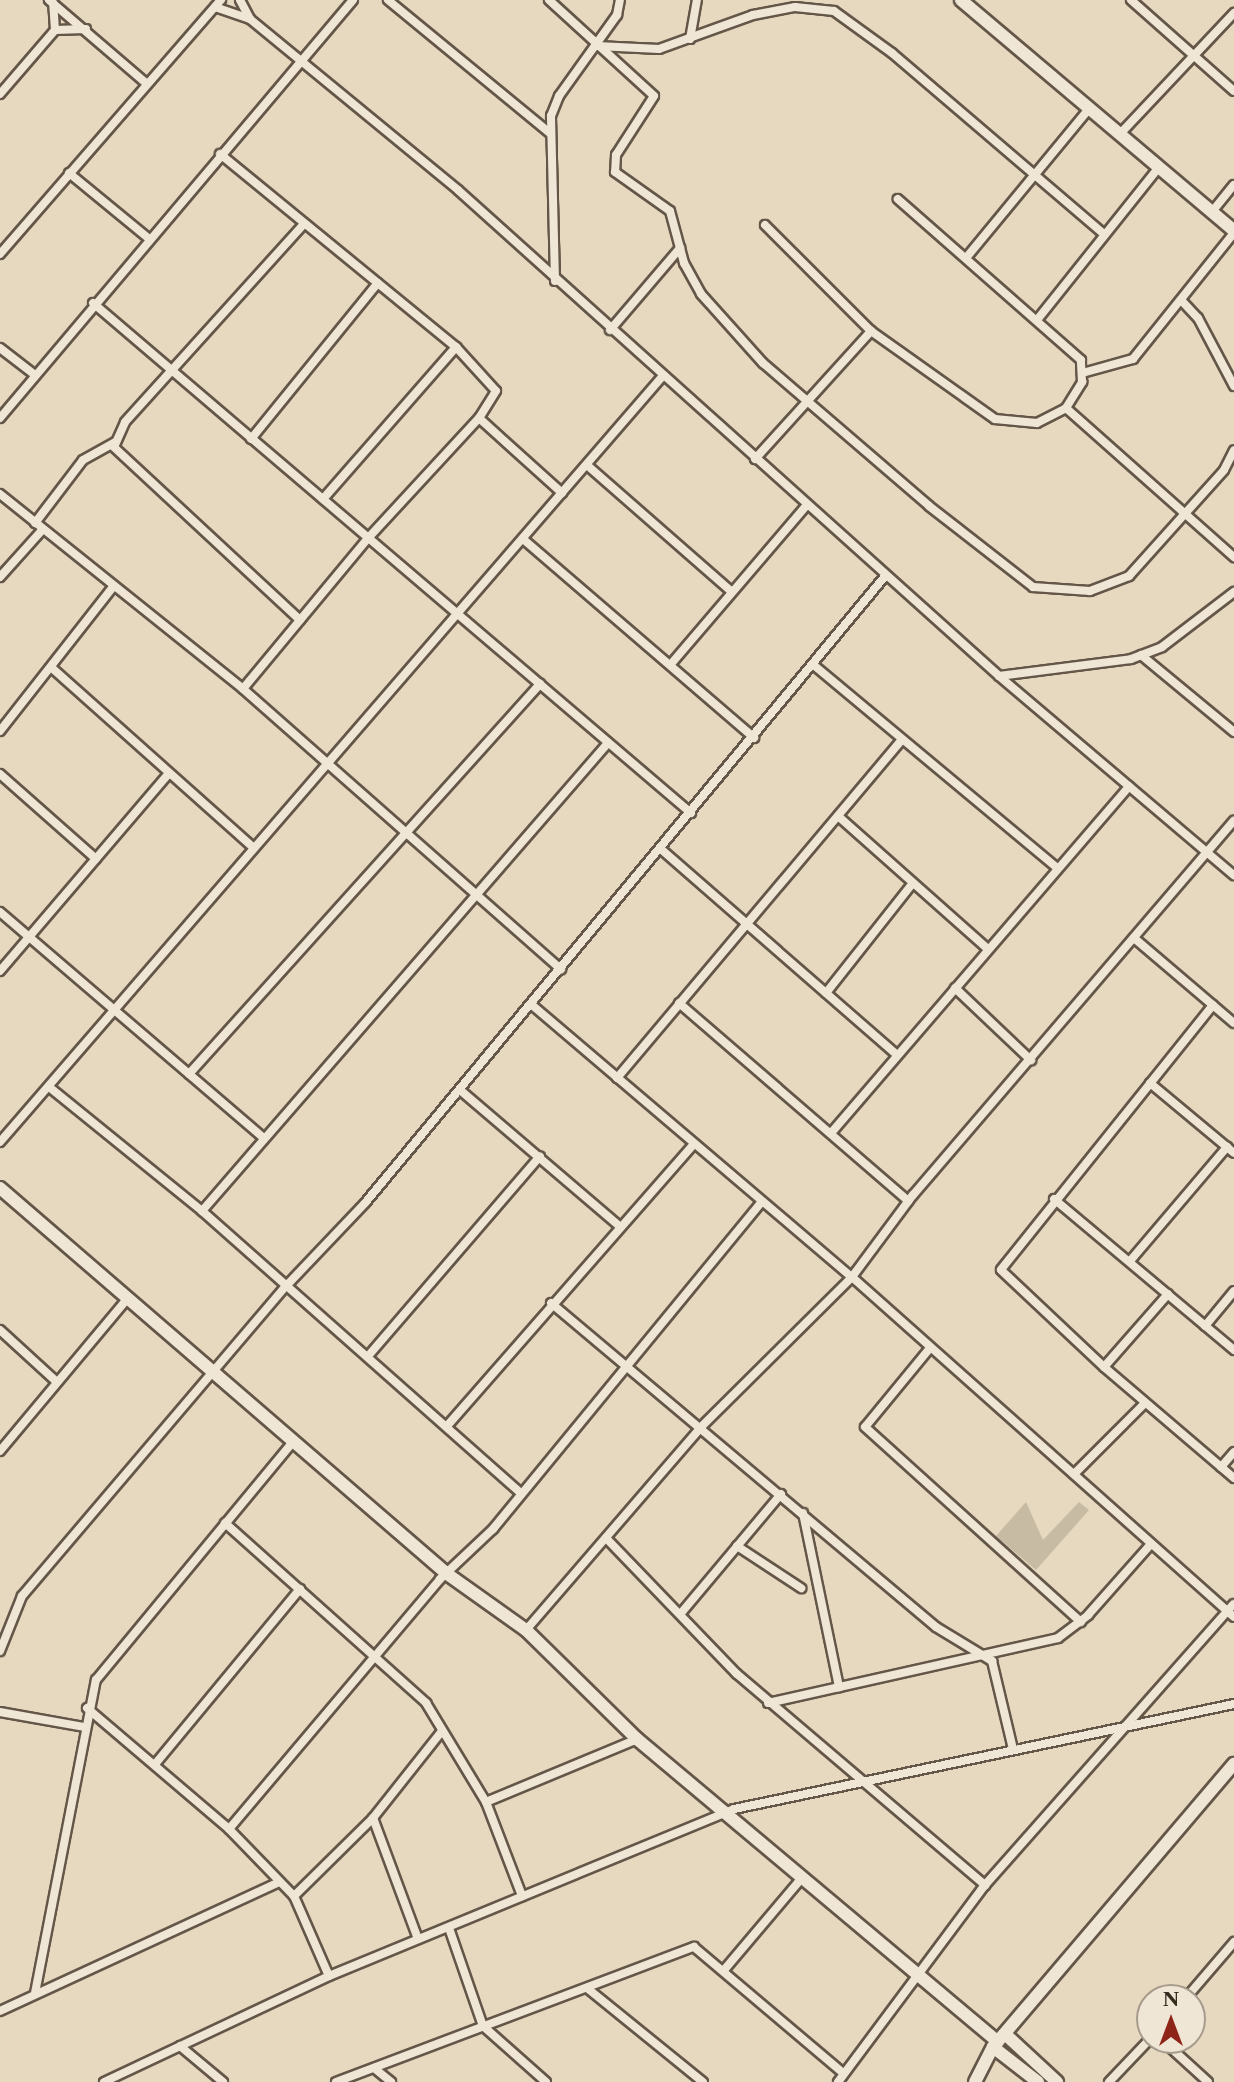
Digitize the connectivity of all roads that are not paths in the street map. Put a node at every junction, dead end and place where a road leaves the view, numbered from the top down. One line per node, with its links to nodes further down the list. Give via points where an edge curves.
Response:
1 (240, 0): 12 (street)
2 (354, 0): 18 (street)
3 (388, 0): 23 (street)
4 (549, 0): 16 (street)
5 (620, 0): 16 (street)
6 (697, 0): 15 (street)
7 (1131, 0): 17 (street)
8 (51, 2): 13 (street); 14 (street)
9 (971, 3): 22 (street)
10 (218, 4): 12 (street); 19 (street)
11 (1234, 13): 17 (street)
12 (250, 19): 18 (street)
13 (86, 29): 14 (street); 19 (street)
14 (55, 30): 21 (street)
15 (690, 39): 16 (street, via 638,52); 28 (street, via 770,11 834,10)
16 (595, 46): 23 (street, via 559,96); 39 (street, via 654,96 616,155 615,172 663,201)
17 (1193, 56): 20 (street); 24 (street)
18 (300, 62): 25 (street); 42 (street, via 422,159)
19 (146, 83): 27 (street)
20 (1234, 91)
21 (0, 94)
22 (1088, 110): 24 (street); 28 (street)
23 (550, 132): 42 (street)
24 (1119, 135): 26 (street)
25 (220, 154): 32 (street); 37 (street)
26 (1158, 167): 31 (street); 35 (street)
27 (69, 173): 37 (street); 38 (street)
28 (1033, 173): 35 (street); 41 (street)
29 (1234, 185): 31 (street)
30 (898, 199): 41 (street)
31 (1211, 213): 34 (street)
32 (304, 224): 43 (street); 52 (street)
33 (765, 225): 48 (street)
34 (1234, 232): 44 (street)
35 (1104, 234): 46 (street)
36 (0, 236): 38 (street)
37 (148, 238): 45 (street)
38 (9, 243): 40 (street)
39 (680, 248): 47 (street); 56 (street, via 701,294 763,363)
40 (0, 254)
41 (966, 258): 46 (street)
42 (555, 281): 47 (street)
43 (378, 283): 49 (street); 60 (street)
44 (1181, 300): 51 (street, via 1133,359); 55 (street, via 1198,318)
45 (93, 303): 52 (street); 53 (street, via 64,346)
46 (1037, 320): 51 (street, via 1073,351)
47 (610, 330): 54 (street)
48 (870, 331): 56 (street); 57 (street, via 995,419 1037,423)
49 (456, 347): 59 (street, via 496,387); 67 (street)
50 (0, 348): 53 (street)
51 (1086, 372): 57 (street)
52 (174, 373): 60 (street); 61 (street, via 125,422)
53 (34, 375): 58 (street)
54 (662, 377): 63 (street); 64 (street)
55 (1234, 386)
56 (807, 400): 63 (street); 69 (street, via 976,544 1047,591 1090,591 1119,582 1156,549)
57 (1066, 408): 69 (street)
58 (0, 418)
59 (479, 418): 66 (street); 72 (street)
60 (251, 439): 67 (street)
61 (115, 442): 70 (street, via 83,460); 81 (street, via 117,452 242,561)
62 (1234, 450): 69 (street, via 1224,470)
63 (755, 459): 68 (street)
64 (588, 466): 66 (street); 78 (street)
65 (0, 494): 70 (street)
66 (562, 494): 73 (street)
67 (323, 499): 72 (street)
68 (807, 505): 75 (street); 78 (street)
69 (1182, 513): 74 (street)
70 (35, 523): 71 (street)
71 (43, 529): 76 (street); 77 (street)
72 (369, 537): 80 (street); 81 (street)
73 (523, 539): 80 (street); 83 (street)
74 (1234, 556)
75 (886, 575): 84 (street); 86 (street)
76 (0, 577)
77 (113, 587): 85 (street); 88 (street)
78 (733, 592): 83 (street)
79 (1234, 592): 82 (street, via 1162,648)
80 (456, 612): 87 (street); 94 (street)
81 (300, 620): 88 (street)
82 (1141, 654): 86 (street, via 1095,666); 90 (street)
83 (671, 664): 91 (street)
84 (816, 667): 91 (street); 92 (street)
85 (53, 668): 89 (street); 95 (street)
86 (999, 676): 97 (street)
87 (540, 684): 93 (street); 101 (street)
88 (243, 689): 94 (street)
89 (0, 731)
90 (1234, 732)
91 (754, 738): 98 (street)
92 (902, 740): 99 (street); 106 (street)
93 (608, 743): 98 (street); 109 (street)
94 (326, 764): 101 (street); 102 (street)
95 (169, 773): 102 (street); 105 (street)
96 (0, 774): 105 (street)
97 (1129, 786): 104 (street); 106 (street)
98 (691, 813): 103 (street)
99 (838, 816): 108 (street); 111 (street)
100 (1234, 821): 104 (street)
101 (406, 833): 109 (street); 126 (street)
102 (253, 847): 122 (street)
103 (662, 850): 111 (street); 115 (street)
104 (1209, 853): 107 (street); 113 (street)
105 (96, 859): 112 (street)
106 (1057, 868): 114 (street)
107 (1234, 875)
108 (913, 883): 114 (street); 118 (street)
109 (476, 897): 115 (street); 132 (street)
110 (0, 912): 112 (street)
111 (744, 922): 118 (street); 119 (street)
112 (29, 937): 116 (street); 122 (street)
113 (1134, 938): 121 (street); 125 (street)
114 (988, 949): 117 (street)
115 (561, 969): 120 (street)
116 (0, 971)
117 (955, 988): 124 (street); 125 (street)
118 (826, 993): 124 (street)
119 (679, 1003): 127 (street); 131 (street)
120 (532, 1005): 127 (street); 130 (street)
121 (1213, 1005): 123 (street); 128 (street)
122 (112, 1009): 126 (street); 129 (street)
123 (1234, 1023)
124 (897, 1055): 131 (street)
125 (1031, 1060): 139 (street)
126 (188, 1074): 132 (street)
127 (617, 1079): 134 (street)
128 (1150, 1083): 135 (street); 138 (street)
129 (49, 1087): 133 (street); 141 (street)
130 (460, 1090): 136 (street); 145 (street)
131 (831, 1133): 139 (street)
132 (264, 1138): 141 (street)
133 (0, 1142)
134 (694, 1144): 140 (street); 142 (street)
135 (1230, 1150): 143 (street)
136 (540, 1156): 142 (street); 154 (street)
137 (0, 1188): 148 (street)
138 (1054, 1199): 143 (street); 156 (street, via 1001,1270)
139 (908, 1201): 144 (street)
140 (761, 1203): 144 (street); 155 (street)
141 (202, 1211): 145 (street)
142 (619, 1226): 149 (street)
143 (1130, 1261): 147 (street)
144 (852, 1277): 152 (street); 161 (street)
145 (287, 1285): 154 (street); 157 (street)
146 (1234, 1292): 150 (street)
147 (1168, 1294): 150 (street); 156 (street)
148 (127, 1299): 157 (street); 158 (street)
149 (551, 1303): 155 (street); 160 (street)
150 (1205, 1325): 153 (street)
151 (0, 1330): 158 (street)
152 (930, 1348): 166 (street); 182 (street, via 864,1427)
153 (1234, 1350)
154 (369, 1355): 160 (street)
155 (628, 1367): 161 (street); 168 (street)
156 (1104, 1367): 159 (street)
157 (212, 1373): 162 (street); 184 (street, via 22,1596)
158 (57, 1382): 163 (street)
159 (1145, 1403): 165 (street); 166 (street)
160 (447, 1426): 168 (street)
161 (702, 1426): 169 (street); 172 (street)
162 (293, 1441): 171 (street); 175 (street)
163 (0, 1451)
164 (1234, 1452): 165 (street)
165 (1222, 1467): 167 (street)
166 (1074, 1474): 173 (street)
167 (1234, 1478)
168 (521, 1493): 175 (street, via 477,1547)
169 (781, 1494): 170 (street); 174 (street)
170 (803, 1513): 186 (street, via 936,1627); 187 (street)
171 (225, 1524): 177 (street); 190 (street, via 96,1680)
172 (606, 1538): 180 (street); 183 (street)
173 (1151, 1544): 179 (street); 182 (street)
174 (737, 1546): 176 (street); 180 (street)
175 (446, 1573): 183 (street); 185 (street)
176 (801, 1588)
177 (300, 1589): 185 (street); 197 (street)
178 (1234, 1604): 179 (street)
179 (1226, 1610): 181 (street); 194 (street)
180 (682, 1612): 188 (street, via 695,1632)
181 (1234, 1617)
182 (1081, 1622): 186 (street, via 1058,1638)
183 (526, 1630): 195 (street)
184 (0, 1651)
185 (375, 1658): 193 (street, via 426,1703); 203 (street)
186 (988, 1658): 187 (street); 196 (street)
187 (839, 1687): 188 (street)
188 (768, 1703): 199 (street)
189 (1234, 1704): 194 (street)
190 (87, 1708): 192 (street); 197 (street)
191 (0, 1712): 192 (street)
192 (84, 1727): 217 (street)
193 (442, 1731): 200 (street); 202 (street)
194 (1116, 1732): 196 (street); 206 (street)
195 (637, 1739): 200 (street); 201 (street)
196 (1013, 1749): 199 (street)
197 (156, 1763): 203 (street)
198 (1234, 1764): 220 (street)
199 (858, 1782): 201 (street); 206 (street)
200 (486, 1802): 208 (street)
201 (724, 1813): 204 (street); 208 (street)
202 (373, 1818): 207 (street); 210 (street)
203 (229, 1829): 205 (street)
204 (800, 1879): 212 (street); 213 (street)
205 (279, 1882): 207 (street); 217 (street)
206 (985, 1885): 213 (street)
207 (294, 1896): 214 (street)
208 (522, 1896): 209 (street)
209 (449, 1928): 210 (street); 219 (street)
210 (418, 1939): 214 (street)
211 (1234, 1941): 215 (street)
212 (724, 1970): 216 (street, via 694,1947); 225 (street)
213 (918, 1970): 220 (street); 225 (street)
214 (329, 1976): 221 (street)
215 (1198, 1984)
216 (587, 1988): 219 (street); 231 (street)
217 (35, 1993): 218 (street)
218 (0, 2011)
219 (483, 2026): 224 (street); 230 (street)
220 (999, 2041): 233 (street); 234 (street); 235 (street)
221 (180, 2046): 226 (street); 227 (street)
222 (1136, 2054): 236 (street)
223 (1177, 2054): 237 (street)
224 (374, 2068): 228 (street); 229 (street)
225 (842, 2073): 232 (street)
226 (104, 2082)
227 (223, 2082)
228 (336, 2082)
229 (391, 2082)
230 (546, 2082)
231 (703, 2082)
232 (838, 2082)
233 (975, 2082)
234 (1038, 2082)
235 (1057, 2082)
236 (1109, 2082)
237 (1208, 2082)

